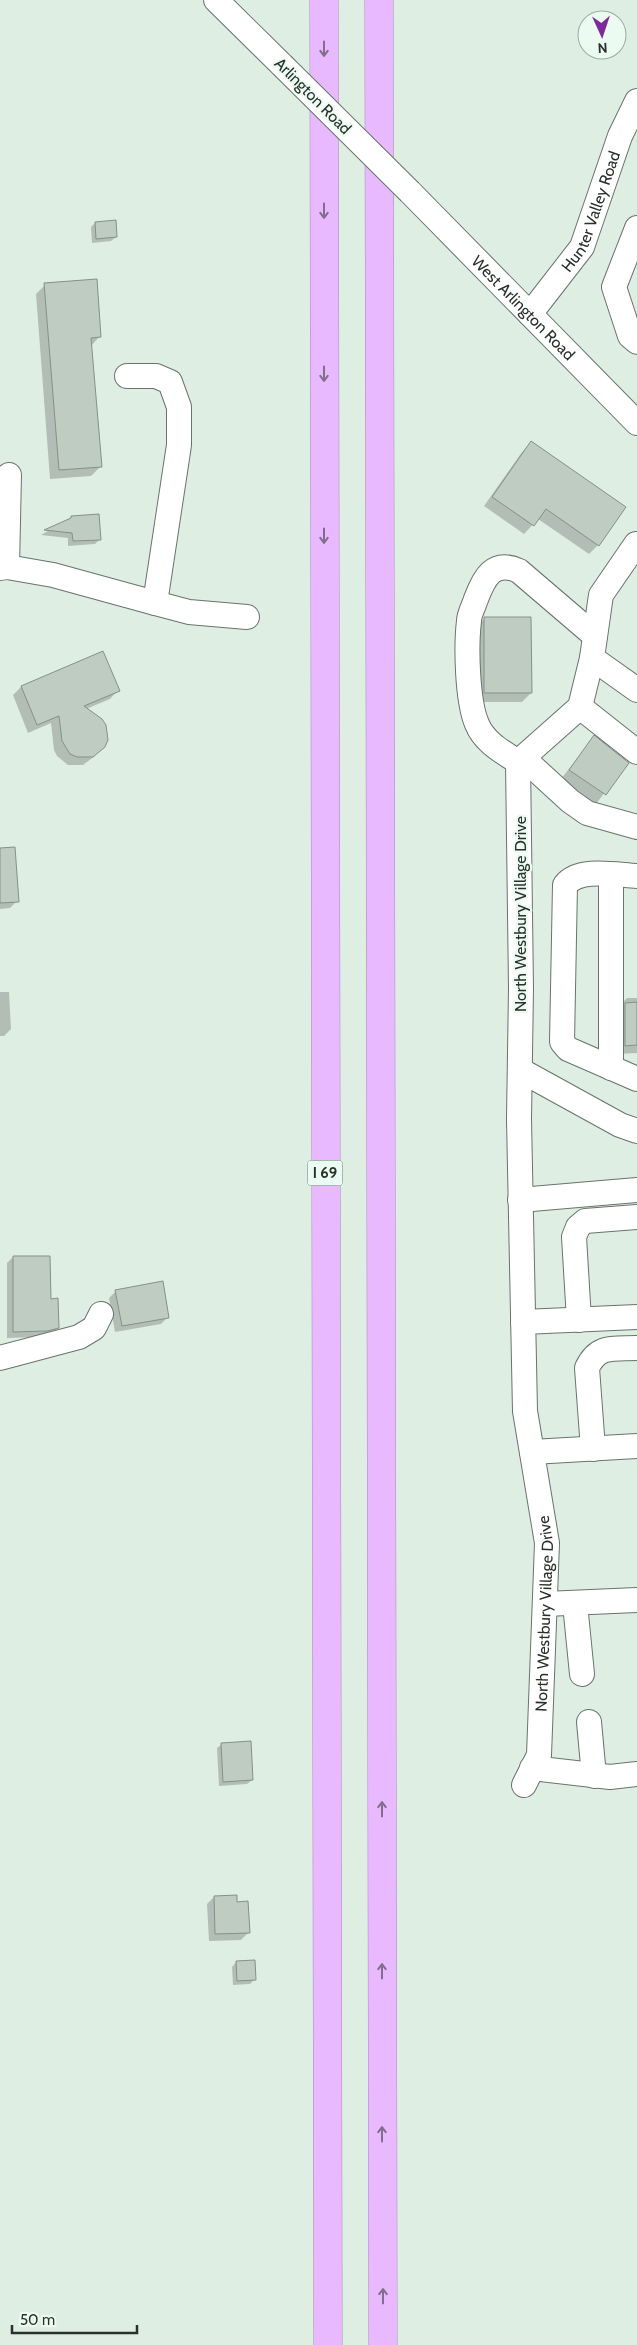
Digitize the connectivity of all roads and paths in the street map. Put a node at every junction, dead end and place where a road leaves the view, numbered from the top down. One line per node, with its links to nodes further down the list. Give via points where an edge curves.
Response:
1 (216, 0): 5 (street, Arlington Road, bridge)
2 (324, 0): 47 (highway, I 69, one-way to 47)
3 (379, 0): 48 (highway, one-way to 3)
4 (637, 101): 7 (street, Hunter Valley Road, via 620,136 582,247)
5 (410, 192): 7 (street, West Arlington Road)
6 (637, 228): 8 (street, via 614,287 630,336)
7 (530, 314): 10 (street, West Arlington Road)
8 (637, 342)
9 (127, 376): 14 (street, via 156,376 170,382 179,407 179,445)
10 (637, 423)
11 (9, 475): 13 (street)
12 (636, 544): 16 (street, via 601,595)
13 (4, 567): 14 (street, via 53,575)
14 (155, 603): 15 (street, via 189,612)
15 (246, 617)
16 (594, 647): 17 (street); 18 (street); 20 (street, via 519,571 503,567 484,579 469,620 472,709 477,726 489,741)
17 (637, 690)
18 (580, 707): 19 (street); 20 (street)
19 (637, 752)
20 (521, 760): 21 (street, via 587,813); 25 (street, North Westbury Village Drive)
21 (637, 827)
22 (611, 875): 23 (street); 24 (street); 24 (street, via 570,878 565,885 562,1042 568,1049)
23 (637, 876)
24 (611, 1068): 26 (street)
25 (520, 1070): 27 (street, via 620,1125); 29 (street, North Westbury Village Drive)
26 (637, 1079)
27 (637, 1131)
28 (630, 1190): 29 (street); 30 (street)
29 (520, 1200): 34 (street, North Westbury Village Drive)
30 (632, 1217): 33 (street, via 585,1221 578,1227 574,1237)
31 (102, 1314): 36 (street, via 94,1328 79,1337)
32 (637, 1316): 33 (street)
33 (579, 1320): 34 (street)
34 (523, 1322): 39 (street, North Westbury Village Drive, via 525,1412)
35 (637, 1348): 38 (street, via 603,1349 592,1357 587,1368)
36 (0, 1358)
37 (637, 1446): 38 (street)
38 (593, 1448): 39 (street)
39 (532, 1452): 41 (street, North Westbury Village Drive, via 547,1543)
40 (637, 1600): 42 (street)
41 (545, 1604): 42 (street); 46 (street, North Westbury Village Drive, via 539,1755 528,1776)
42 (575, 1604): 43 (street)
43 (582, 1674)
44 (589, 1722): 46 (street)
45 (637, 1774): 46 (street)
46 (594, 1776)
47 (328, 2345)
48 (383, 2345)

